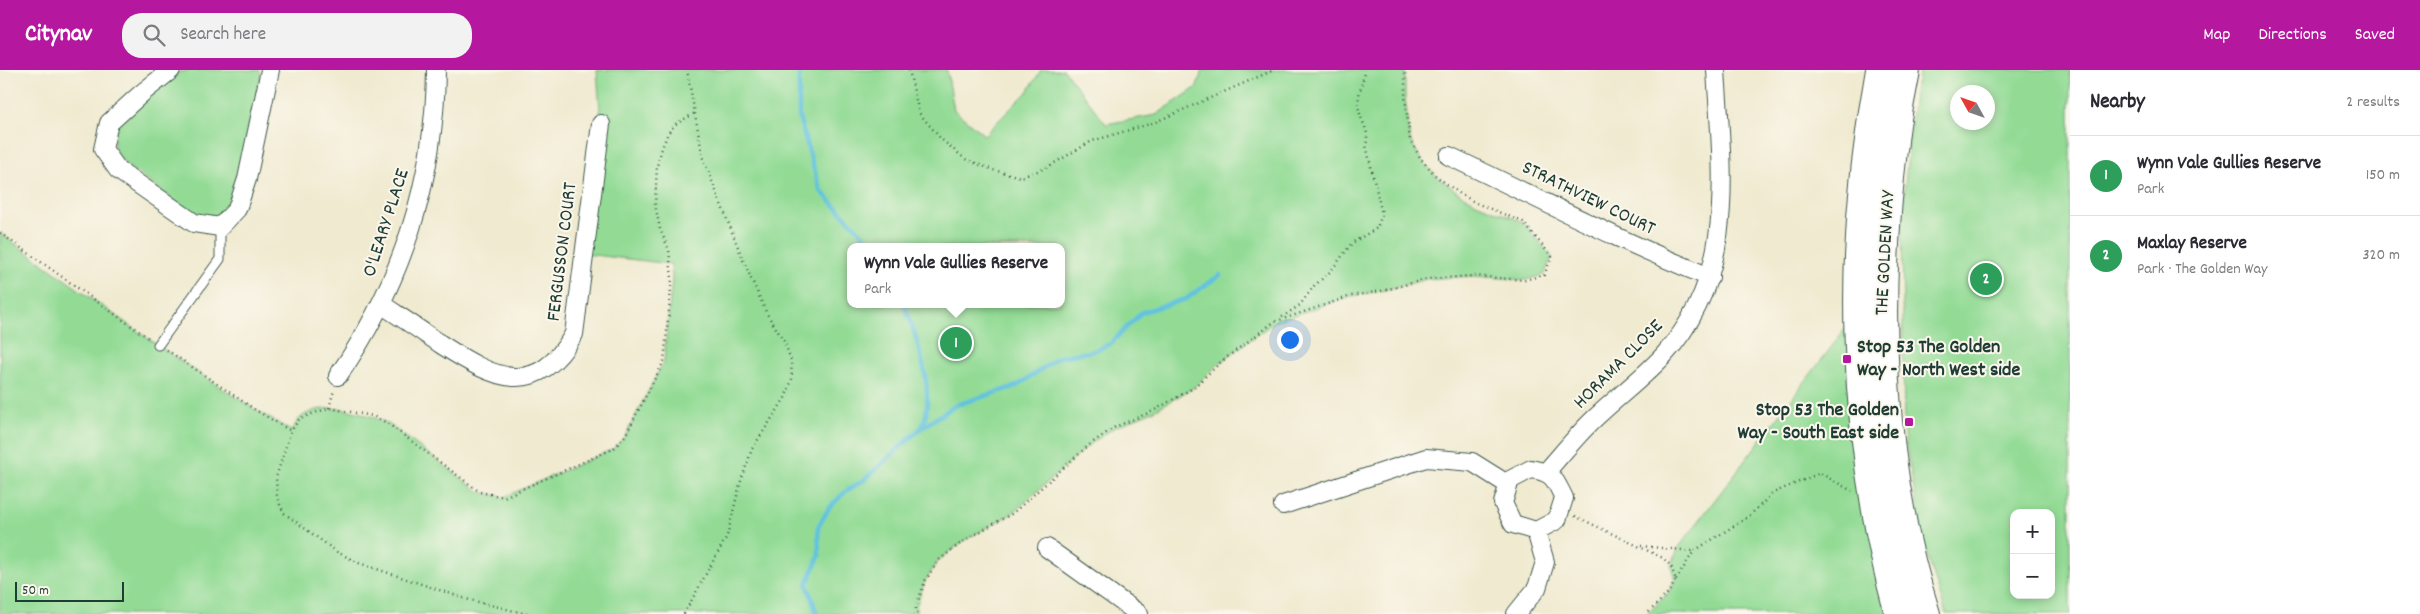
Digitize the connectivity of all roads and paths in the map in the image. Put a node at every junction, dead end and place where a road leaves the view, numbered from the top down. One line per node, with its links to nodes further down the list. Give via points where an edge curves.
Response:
1 (172, 70): 15 (street, via 109,124 103,149 118,170 194,224)
2 (270, 70): 15 (street, via 238,209)
3 (436, 70): 18 (street, O'LEARY PLACE, via 433,123 424,184 405,248)
4 (687, 70): 12 (path)
5 (909, 70): 6 (path, via 919,113 941,139 965,159 1021,176 1046,168 1092,141 1153,123)
6 (1274, 70)
7 (1364, 70): 19 (path, via 1359,110 1369,134 1366,145 1382,214 1377,228 1352,243 1300,305)
8 (1405, 70): 19 (path, via 1410,140 1420,159 1459,193 1523,222 1552,257 1544,275 1526,280 1473,276 1427,279 1351,296)
9 (1716, 70): 17 (street, HORAMA CLOSE, via 1723,209)
10 (1880, 70): 26 (main road, THE GOLDEN WAY, via 1863,192 1858,285 1862,400)
11 (1906, 70): 40 (main road, THE GOLDEN WAY, via 1887,206 1882,308 1884,361 1901,507)
12 (695, 113): 22 (path, via 668,133 657,166 655,204 669,250 672,278 664,361 625,436 613,449 504,496 480,492 373,416 329,408 300,418); 34 (path, via 703,158 743,260 767,314 784,341 791,360 792,380 785,398 752,449 727,536)
13 (601, 124): 18 (street, FERGUSSON COURT, via 574,334 563,353 548,366 517,377 497,375 475,366)
14 (1449, 156): 17 (street, STRATHVIEW COURT, via 1647,252)
15 (220, 227): 20 (lane, via 220,259)
16 (0, 233): 20 (path)
17 (1710, 277): 23 (street, HORAMA CLOSE, via 1682,332 1664,355 1593,420)
18 (381, 304): 21 (street, O'LEARY PLACE)
19 (1279, 320): 35 (path, via 1222,361 1193,388 1153,411 1115,427 1089,445 1013,513 965,540 939,560 925,582)
20 (158, 345): 22 (path)
21 (338, 376)
22 (291, 431): 33 (path, via 276,476 277,498 284,513 337,552 359,563 466,599)
23 (1546, 472): 24 (street, via 1531,469); 27 (street, via 1553,477 1564,498)
24 (1507, 484): 25 (street, via 1472,462 1426,458); 28 (street, via 1502,503 1514,524)
25 (1283, 505)
26 (1876, 505): 31 (path, via 1820,473 1773,493 1748,517); 39 (main road, THE GOLDEN WAY)
27 (1561, 509): 28 (street, via 1557,520); 29 (path)
28 (1536, 531): 37 (street, via 1545,562 1538,588)
29 (1637, 546): 31 (path); 32 (path, via 1663,558 1671,566)
30 (1047, 548): 36 (street)
31 (1694, 551): 32 (path)
32 (1676, 580): 38 (path)
33 (527, 614)
34 (684, 614)
35 (916, 614)
36 (1139, 614)
37 (1516, 614)
38 (1647, 614)
39 (1898, 614)
40 (1926, 614)

